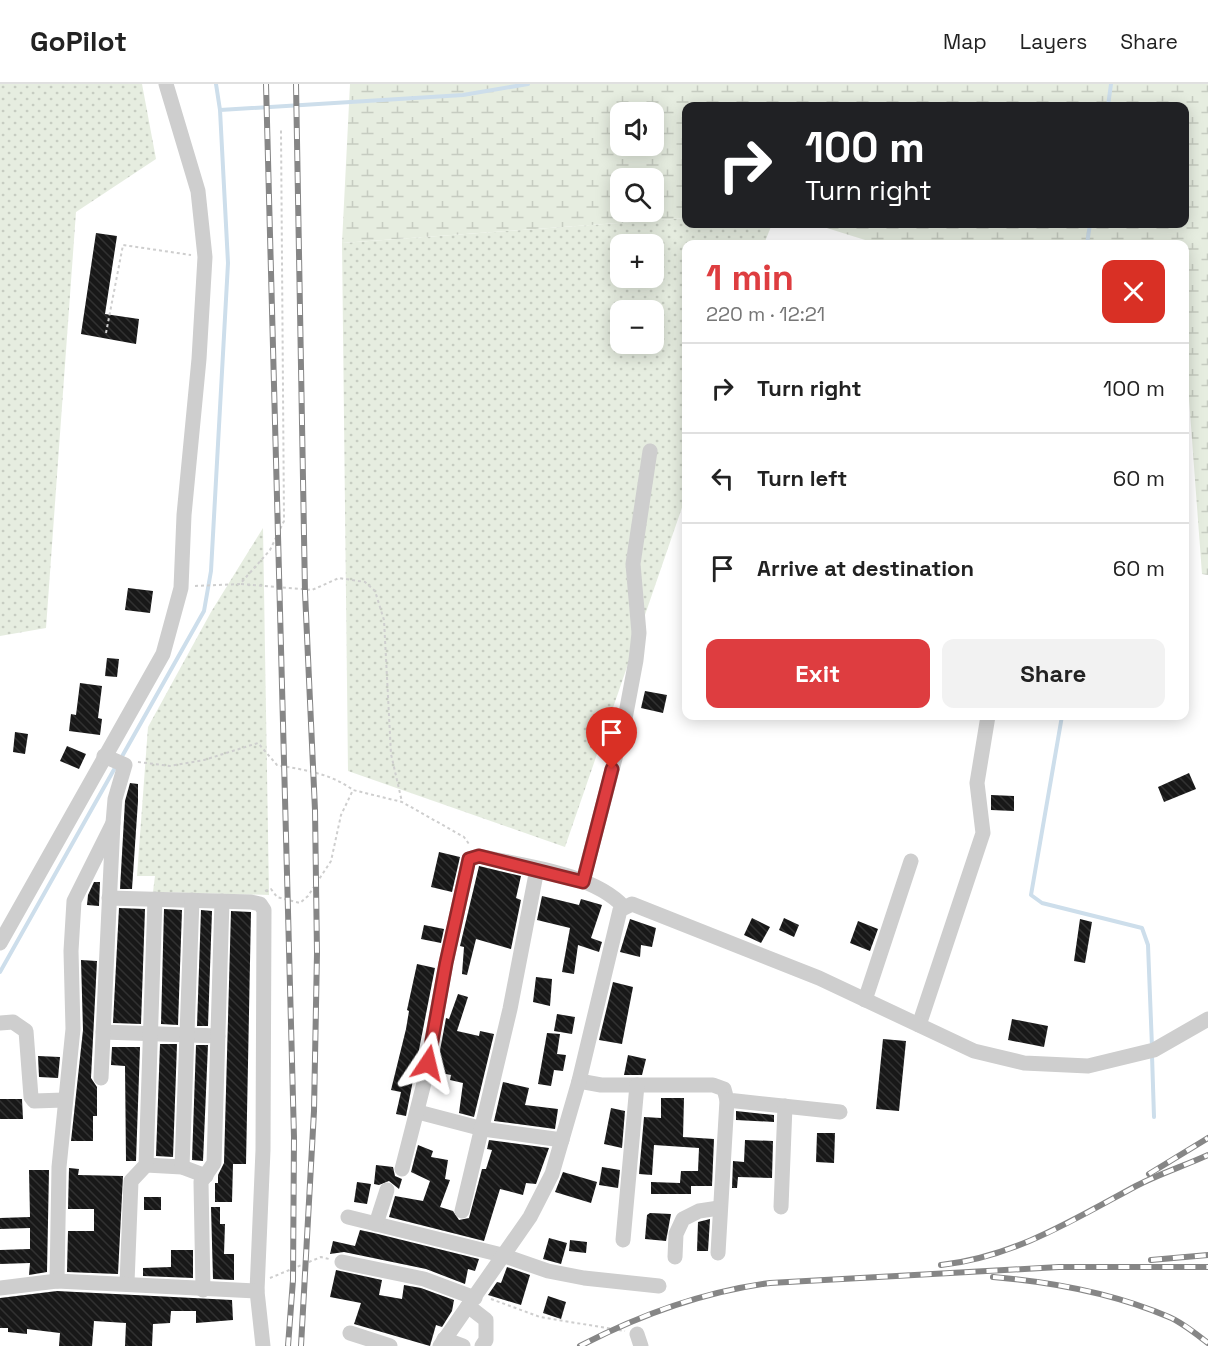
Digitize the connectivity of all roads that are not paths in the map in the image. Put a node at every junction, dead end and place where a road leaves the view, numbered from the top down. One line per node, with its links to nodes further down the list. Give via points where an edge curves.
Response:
1 (166, 84): 4 (street, via 198,191 205,257 181,588 163,654)
2 (650, 451): 8 (street, via 633,564 639,633 636,660)
3 (987, 720): 18 (street, via 977,783 983,833)
4 (104, 756): 5 (street, via 123,764); 14 (street)
5 (113, 824): 9 (street); 26 (street, via 74,901 73,1029)
6 (911, 861): 15 (street)
7 (537, 869): 8 (street); 29 (street, via 479,856 466,863); 31 (street)
8 (583, 882): 13 (street, via 612,894)
9 (109, 898): 10 (street); 19 (street)
10 (155, 899): 11 (street); 20 (street)
11 (192, 900): 12 (street); 21 (street)
12 (222, 901): 22 (street); 52 (street, via 260,904 264,910 263,1150)
13 (624, 907): 15 (street, via 632,904); 24 (street, via 606,959)
14 (0, 943)
15 (865, 1000): 18 (street)
16 (1208, 1019): 18 (street, via 1150,1051 1088,1066 1024,1063 974,1051)
17 (0, 1023): 26 (street, via 13,1022 26,1031 34,1101)
18 (919, 1025)
19 (103, 1032): 20 (street); 23 (street)
20 (151, 1034): 21 (street); 33 (street)
21 (187, 1035): 22 (street); 34 (street)
22 (218, 1036): 36 (street, via 214,1163)
23 (101, 1078)
24 (579, 1081): 25 (street); 32 (street)
25 (638, 1085): 27 (street, via 713,1085 724,1089); 43 (street)
26 (64, 1100): 48 (street)
27 (728, 1100): 28 (street); 39 (street)
28 (785, 1106): 30 (street); 38 (street)
29 (418, 1112): 31 (street); 35 (street)
30 (840, 1112)
31 (483, 1129): 32 (street); 40 (street)
32 (562, 1140): 45 (street, via 552,1174 530,1217)
33 (146, 1165): 34 (street); 49 (street, via 131,1181)
34 (182, 1167): 36 (street)
35 (402, 1169)
36 (206, 1176): 53 (street, via 201,1182)
37 (387, 1190): 42 (street)
38 (781, 1207)
39 (719, 1208): 44 (street); 46 (street, via 682,1219 676,1234)
40 (462, 1211)
41 (348, 1217): 42 (street)
42 (376, 1224): 45 (street)
43 (623, 1240)
44 (717, 1253)
45 (502, 1255): 50 (street, via 548,1271); 54 (street)
46 (675, 1257)
47 (342, 1262): 54 (street, via 424,1279)
48 (57, 1281): 49 (street); 51 (street)
49 (127, 1283): 53 (street)
50 (659, 1286)
51 (0, 1288)
52 (257, 1288): 53 (street); 57 (street)
53 (202, 1290)
54 (474, 1299): 56 (street); 60 (street, via 486,1320 486,1340)
55 (350, 1333): 58 (street)
56 (442, 1343): 59 (street)
57 (263, 1346)
58 (390, 1346)
59 (463, 1346)
60 (482, 1346)

